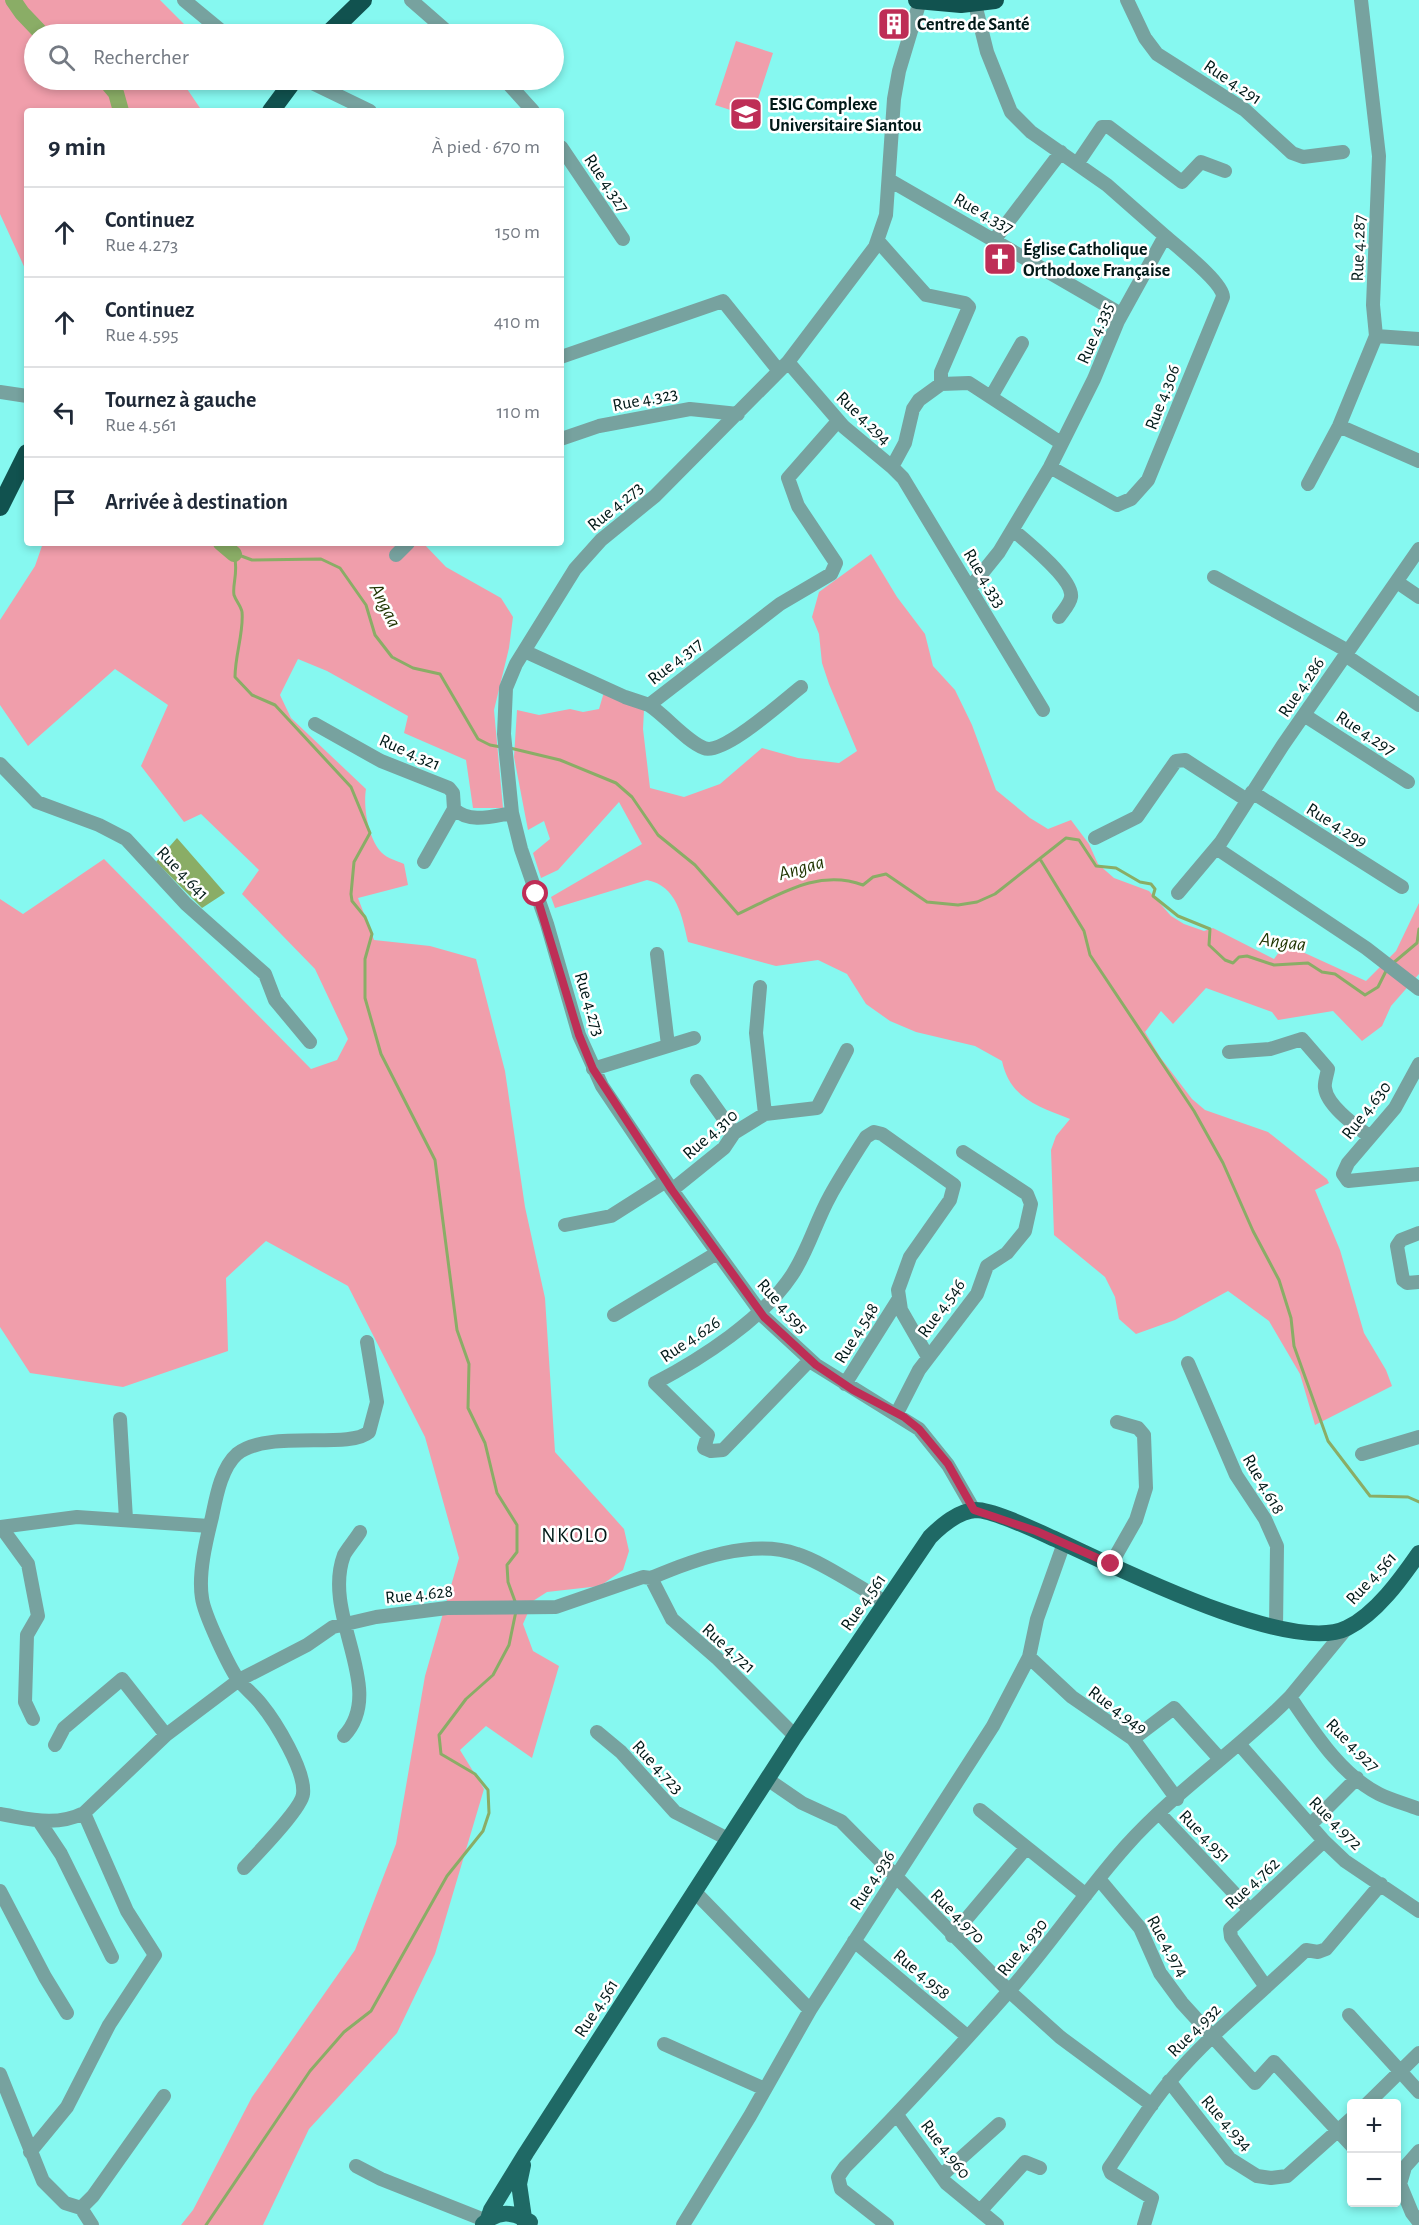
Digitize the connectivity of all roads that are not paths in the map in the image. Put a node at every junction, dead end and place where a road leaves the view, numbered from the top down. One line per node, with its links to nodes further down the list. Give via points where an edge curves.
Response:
1 (184, 0): 9 (street)
2 (363, 0): 10 (highway)
3 (411, 0): 11 (street)
4 (995, 0): 8 (highway)
5 (1127, 0): 20 (street, Rue 4.291, via 1157,54 1245,110 1292,153 1303,157)
6 (1361, 0): 29 (street, Rue 4.287, via 1379,156 1373,305)
7 (919, 1): 8 (highway); 23 (street, Rue 4.273, via 894,99 890,125)
8 (975, 4): 19 (street, via 987,52 1011,112 1030,132)
9 (213, 24)
10 (338, 24)
11 (439, 24)
12 (283, 90): 15 (highway)
13 (327, 90): 16 (street)
14 (514, 90): 17 (street)
15 (273, 108)
16 (364, 108)
17 (530, 108)
18 (564, 151): 25 (street, Rue 4.327)
19 (1061, 152): 21 (street); 26 (street)
20 (1343, 152)
21 (1077, 164): 22 (street, via 1102,127 1109,128 1182,182 1201,162); 24 (street)
22 (1225, 171)
23 (891, 180): 26 (street, Rue 4.337); 27 (street, Rue 4.273)
24 (1165, 236): 28 (street, Rue 4.335); 46 (street, Rue 4.306, via 1223,293 1148,480 1131,499 1117,505)
25 (623, 239)
26 (995, 239): 28 (street, Rue 4.337)
27 (878, 241): 33 (street, Rue 4.273); 34 (street, via 921,291 931,298 969,307 941,372)
28 (1121, 314): 42 (street, Rue 4.335)
29 (1376, 336): 30 (street); 40 (street, Rue 4.287)
30 (1419, 339)
31 (1022, 343): 37 (street)
32 (564, 356): 33 (street, Rue 4.294, via 723,301)
33 (783, 367): 38 (street, Rue 4.273); 39 (street, Rue 4.294)
34 (941, 384): 37 (street, via 969,382); 45 (street, Rue 4.294, via 913,409 905,443)
35 (0, 392): 36 (street)
36 (24, 396)
37 (992, 397): 42 (street)
38 (738, 414): 41 (street, Rue 4.323, via 690,409 599,426); 58 (street, Rue 4.273, via 655,496 601,540 567,580)
39 (838, 421): 45 (street, Rue 4.294); 61 (street, Rue 4.317, via 788,478 798,506 832,556 835,569 780,604)
40 (1339, 426): 44 (street); 47 (street, Rue 4.287)
41 (564, 439)
42 (1061, 443): 46 (street, Rue 4.335)
43 (24, 459): 48 (highway)
44 (1419, 461)
45 (892, 467): 55 (street, Rue 4.333, via 903,478)
46 (1050, 467): 49 (street, Rue 4.335)
47 (1308, 484)
48 (0, 507)
49 (1012, 530): 55 (street, Rue 4.335); 57 (street, via 1036,550 1071,590 1072,599)
50 (405, 546): 52 (street)
51 (1419, 549): 54 (street, Rue 4.286)
52 (396, 555)
53 (1214, 578): 59 (street)
54 (1397, 582): 56 (street); 59 (street, Rue 4.286)
55 (970, 588): 63 (street, Rue 4.333)
56 (1419, 597)
57 (1059, 617)
58 (524, 651): 61 (street, Rue 4.317); 70 (street, Rue 4.273, via 506,688 503,711)
59 (1346, 653): 62 (street); 64 (street, Rue 4.286)
60 (801, 687): 61 (street, via 733,740 709,750)
61 (649, 705)
62 (1419, 705)
63 (1043, 710)
64 (1304, 715): 67 (street, Rue 4.297); 68 (street, Rue 4.286)
65 (315, 724): 69 (street, Rue 4.321, via 381,761 449,788)
66 (0, 764): 80 (street, Rue 4.641, via 37,802 126,839 186,904 265,974 275,1000)
67 (1407, 782)
68 (1250, 796): 71 (street, Rue 4.299, via 1185,760 1176,761 1137,817); 72 (street, Rue 4.286); 74 (street, Rue 4.299)
69 (454, 809): 70 (street, via 473,818); 73 (street)
70 (512, 813): 85 (street, Rue 4.273, via 579,1035)
71 (1095, 838)
72 (1216, 848): 75 (street, Rue 4.286); 78 (street, via 1366,948)
73 (424, 862)
74 (1402, 887)
75 (1178, 893)
76 (657, 954): 81 (street)
77 (760, 987): 88 (street, via 756,1033)
78 (1419, 989)
79 (694, 1038): 81 (street)
80 (310, 1042)
81 (668, 1045): 85 (street)
82 (848, 1050): 88 (street, Rue 4.310, via 817,1108)
83 (1229, 1052): 91 (street, via 1270,1049 1302,1039 1328,1069 1325,1089 1334,1104)
84 (1419, 1064): 91 (street, Rue 4.630, via 1395,1108)
85 (593, 1069): 87 (street, Rue 4.273)
86 (698, 1081): 90 (street)
87 (602, 1086): 94 (street, Rue 4.595)
88 (765, 1114): 90 (street, Rue 4.310)
89 (874, 1132): 99 (street, Rue 4.548, via 954,1185 945,1208 910,1257); 100 (street, Rue 4.626, via 866,1137 830,1196 791,1277)
90 (734, 1133): 94 (street, Rue 4.310, via 724,1148)
91 (1370, 1137): 93 (street, Rue 4.630, via 1343,1170 1344,1178 1359,1181)
92 (963, 1152): 103 (street, Rue 4.546, via 1030,1198 1025,1232 987,1266 977,1294)
93 (1419, 1174)
94 (669, 1186): 95 (street, Rue 4.310, via 611,1216); 97 (street, Rue 4.595)
95 (565, 1225)
96 (1419, 1233): 98 (street, via 1401,1240 1397,1246 1403,1280)
97 (717, 1253): 100 (street, Rue 4.595); 101 (street)
98 (1419, 1282)
99 (898, 1300): 103 (street); 106 (street, Rue 4.548)
100 (760, 1311): 104 (street, Rue 4.595); 104 (street, Rue 4.626, via 682,1369 655,1383 708,1435 704,1448 723,1450)
101 (614, 1315)
102 (367, 1342): 114 (street, via 377,1402 369,1432 354,1439 308,1439 248,1448 237,1454 227,1470)
103 (928, 1357): 107 (street, Rue 4.546)
104 (810, 1360): 106 (street, Rue 4.595)
105 (1188, 1364): 123 (street, Rue 4.618, via 1236,1475 1277,1546)
106 (845, 1384): 107 (street, Rue 4.595)
107 (897, 1413): 112 (street, Rue 4.595, via 932,1442)
108 (120, 1419): 113 (street)
109 (1117, 1422): 119 (street, via 1138,1428 1144,1435 1146,1488 1136,1520)
110 (1419, 1437): 111 (street)
111 (1362, 1454)
112 (974, 1510): 117 (main road, Rue 4.561); 121 (main road, Rue 4.561, via 955,1517 930,1537)
113 (126, 1519): 114 (street); 115 (street, via 77,1517)
114 (209, 1526): 126 (street, via 201,1597)
115 (1, 1527): 128 (street, via 27,1564 38,1616 27,1635 26,1702)
116 (360, 1533): 122 (street, via 342,1566 338,1589)
117 (1064, 1543): 119 (main road, Rue 4.561); 125 (street, Rue 4.936, via 1037,1619)
118 (1419, 1553): 124 (main road, Rue 4.561, via 1391,1590)
119 (1111, 1564): 123 (main road, Rue 4.561, via 1189,1598)
120 (651, 1578): 121 (street, Rue 4.628, via 707,1556 765,1550 797,1554); 122 (street, Rue 4.628, via 644,1577 556,1607 447,1608); 132 (street, Rue 4.721, via 672,1619)
121 (886, 1602): 132 (main road, Rue 4.561)
122 (343, 1624): 126 (street, Rue 4.628); 131 (street, via 355,1659 360,1700 354,1725)
123 (1276, 1628): 124 (main road, Rue 4.561, via 1323,1632)
124 (1346, 1629): 127 (street)
125 (1029, 1658): 133 (street, Rue 4.949, via 1072,1697); 151 (street, Rue 4.936, via 993,1726)
126 (239, 1680): 130 (street, Rue 4.628); 150 (street, via 261,1704 285,1741 303,1786 301,1801)
127 (1290, 1697): 135 (street, Rue 4.930); 137 (street, Rue 4.927, via 1321,1743)
128 (33, 1719)
129 (597, 1732): 147 (street, Rue 4.723, via 621,1752 675,1812)
130 (166, 1735): 134 (street, via 122,1679 64,1728); 142 (street, Rue 4.628)
131 (344, 1736)
132 (795, 1736): 138 (main road, Rue 4.561)
133 (1133, 1739): 136 (street, via 1174,1708); 139 (street, Rue 4.949)
134 (55, 1745)
135 (1240, 1745): 136 (street, Rue 4.930); 146 (street, Rue 4.972)
136 (1220, 1759): 139 (street, Rue 4.930)
137 (1358, 1778): 140 (street, Rue 4.927, via 1379,1794); 146 (street)
138 (767, 1779): 147 (main road, Rue 4.561); 151 (street, Rue 4.970, via 802,1803 841,1821)
139 (1177, 1799): 143 (street, Rue 4.930)
140 (1419, 1809)
141 (980, 1810): 149 (street)
142 (84, 1813): 145 (street, Rue 4.628, via 69,1820); 185 (street, via 121,1901 155,1955 109,2025 67,2107)
143 (1159, 1813): 152 (street, Rue 4.930); 157 (street, Rue 4.951)
144 (0, 1814): 145 (street, Rue 4.628)
145 (39, 1821): 161 (street, via 61,1854)
146 (1310, 1825): 148 (street, Rue 4.972)
147 (728, 1839): 155 (main road, Rue 4.561)
148 (1324, 1841): 153 (street, Rue 4.972, via 1345,1861); 157 (street, Rue 4.762)
149 (1026, 1848): 156 (street); 159 (street)
150 (244, 1868)
151 (894, 1877): 159 (street, Rue 4.970); 160 (street, Rue 4.936)
152 (1099, 1879): 156 (street, Rue 4.930); 168 (street, Rue 4.974, via 1142,1932 1167,1984)
153 (1381, 1884): 158 (street, Rue 4.972); 162 (street, Rue 4.932, via 1326,1949 1306,1950)
154 (0, 1891): 165 (street)
155 (694, 1891): 164 (street); 186 (main road, Rue 4.561)
156 (1086, 1895): 163 (street, Rue 4.930)
157 (1250, 1909): 162 (street, Rue 4.762, via 1230,1932)
158 (1419, 1911)
159 (952, 1935): 163 (street, Rue 4.970)
160 (854, 1941): 164 (street, Rue 4.936); 167 (street, Rue 4.958)
161 (112, 1957)
162 (1266, 1987): 168 (street, Rue 4.932)
163 (1010, 1991): 167 (street, Rue 4.930); 178 (street, Rue 4.970, via 1060,2037)
164 (810, 2010): 174 (street, Rue 4.936)
165 (67, 2013)
166 (1349, 2015): 171 (street)
167 (967, 2036): 179 (street, Rue 4.930)
168 (1211, 2037): 173 (street, Rue 4.932); 182 (street, Rue 4.974, via 1255,2083 1274,2062)
169 (664, 2044): 174 (street)
170 (1419, 2053): 171 (street)
171 (1400, 2072): 175 (street); 177 (street)
172 (0, 2074): 185 (street)
173 (1169, 2081): 178 (street, Rue 4.932); 182 (street, Rue 4.934, via 1230,2159 1257,2176 1287,2176)
174 (765, 2089): 196 (street, Rue 4.936)
175 (1419, 2092)
176 (164, 2096): 190 (street)
177 (1371, 2099)
178 (1152, 2105): 199 (street, Rue 4.932, via 1109,2168 1152,2198)
179 (897, 2115): 189 (street, Rue 4.960); 197 (street, Rue 4.930, via 838,2177 841,2188)
180 (1347, 2123): 182 (street, Rue 4.934)
181 (999, 2124): 189 (street)
182 (1339, 2130): 183 (street, Rue 4.974)
183 (1347, 2140)
184 (1419, 2151): 193 (street, via 1405,2167 1400,2184)
185 (30, 2152): 190 (street, via 52,2191 65,2203)
186 (526, 2153): 192 (main road, Rue 4.561, via 519,2184); 194 (main road, Rue 4.561)
187 (356, 2166): 194 (street)
188 (1040, 2168): 191 (street, via 1025,2162)
189 (942, 2175): 191 (street, Rue 4.960, via 946,2183)
190 (81, 2208): 195 (street)
191 (981, 2210): 198 (street, Rue 4.960)
192 (524, 2220): 194 (main road, Rue 4.561, via 495,2215)
193 (1418, 2223)
194 (485, 2224)
195 (92, 2225)
196 (683, 2225)
197 (887, 2225)
198 (997, 2225)
199 (1144, 2225)

